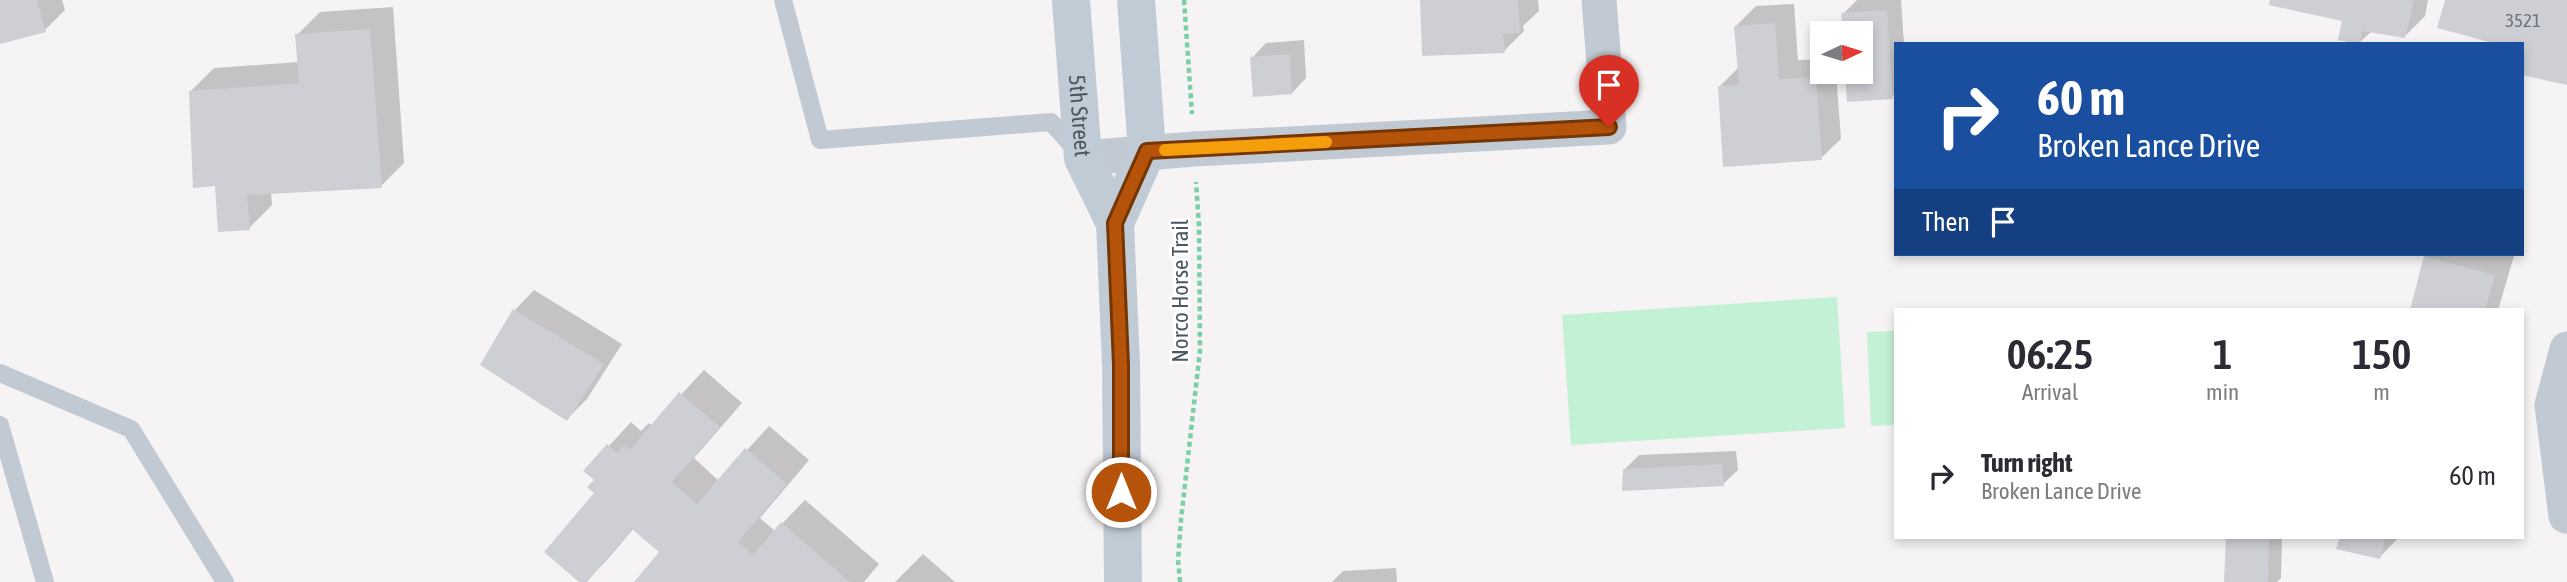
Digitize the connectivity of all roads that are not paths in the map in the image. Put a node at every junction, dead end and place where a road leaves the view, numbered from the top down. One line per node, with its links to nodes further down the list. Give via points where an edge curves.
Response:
1 (783, 0): 6 (lane, via 820,140 1051,122)
2 (1072, 0): 6 (street, 5th Street)
3 (1136, 0): 5 (street, 5th Street)
4 (1599, 0): 5 (street, via 1609,127)
5 (1147, 151): 6 (street); 7 (street, 5th Street)
6 (1083, 158): 7 (street, 5th Street)
7 (1115, 223): 14 (street, 5th Street)
8 (2567, 349): 11 (street, via 2552,405)
9 (0, 373): 13 (lane, via 131,429)
10 (0, 425): 12 (lane)
11 (2566, 516)
12 (45, 582)
13 (225, 582)
14 (1123, 582)

